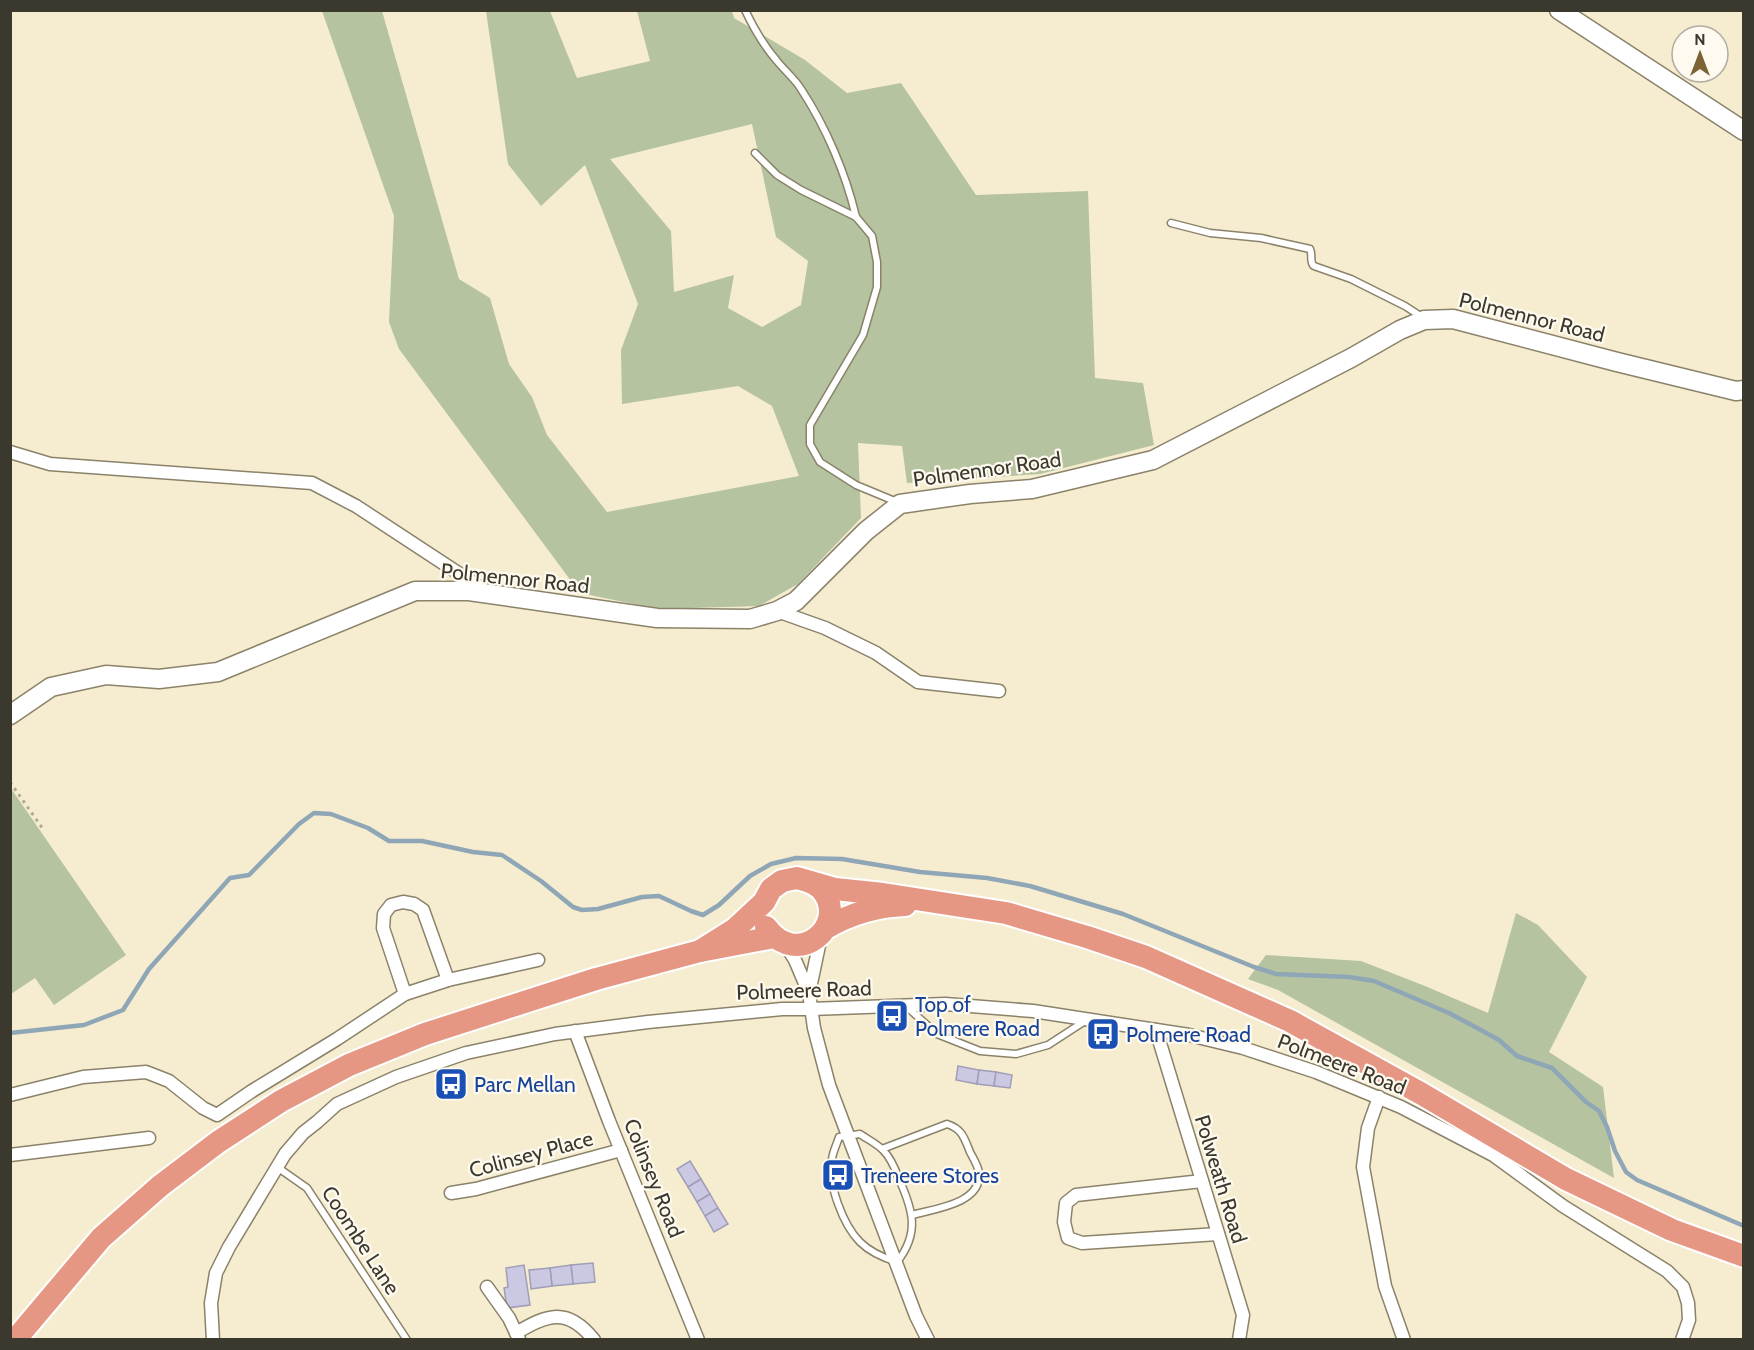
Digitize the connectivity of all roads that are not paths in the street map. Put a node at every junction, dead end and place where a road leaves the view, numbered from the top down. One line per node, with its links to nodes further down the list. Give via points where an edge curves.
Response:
1 (745, 10): 5 (lane, via 754,31 801,88 821,123 849,187)
2 (1558, 10): 3 (street)
3 (1743, 131)
4 (754, 153): 5 (lane, via 777,175)
5 (856, 217): 10 (lane, via 872,236 878,287 863,335 810,425 810,444 820,462 856,485)
6 (1170, 223): 7 (lane, via 1310,249 1314,266 1405,306)
7 (1424, 320): 8 (street, Polmennor Road, via 1453,319); 10 (street, Polmennor Road, via 1153,460 1032,489)
8 (1743, 390)
9 (10, 452): 11 (street, via 50,464 312,483 356,506)
10 (900, 504): 12 (street, Polmennor Road, via 866,531 795,601)
11 (490, 594): 12 (street, Polmennor Road, via 657,618 750,619); 14 (street, Polmennor Road, via 415,591 218,672 159,679 106,675 51,687)
12 (777, 611): 13 (street, via 835,633 918,682)
13 (999, 691)
14 (10, 716)
15 (810, 882): 16 (highway, via 796,878 782,881 771,889); 17 (highway, via 835,890); 18 (highway, via 828,901 830,915)
16 (764, 902): 19 (highway, via 762,915 766,927); 20 (highway, via 735,929)
17 (951, 903): 18 (highway, via 869,910 844,918); 42 (highway, via 1006,913 1146,957 1280,1016 1566,1179 1672,1230)
18 (823, 931): 19 (highway, via 804,945); 23 (street)
19 (779, 940): 20 (highway); 23 (street, via 795,960)
20 (700, 951): 46 (highway, via 596,979 425,1034 349,1065 281,1101 160,1186 101,1238)
21 (538, 960): 22 (street)
22 (448, 981): 24 (street); 24 (street, via 423,910 403,902 391,905 384,914 383,928)
23 (809, 993): 26 (street)
24 (405, 994): 30 (street, via 217,1115 169,1080 146,1072 83,1077)
25 (906, 1006): 26 (street, Polmeere Road); 27 (street, Polmeere Road, via 945,1004); 27 (lane, via 937,1034 980,1051 1016,1054 1048,1045)
26 (811, 1009): 29 (street, Polmeere Road, via 725,1013); 32 (street, via 828,1085)
27 (1088, 1019): 28 (street, Polmeere Road)
28 (1156, 1030): 31 (street, Polmeere Road, via 1243,1048 1316,1071); 38 (street, Polweath Road)
29 (575, 1031): 35 (street, Colinsey Road); 37 (street, Polmeere Road, via 466,1053 386,1081 337,1104 303,1133)
30 (10, 1095)
31 (1379, 1097): 53 (street, via 1368,1128 1363,1167 1386,1286); 54 (street, Polmeere Road, via 1493,1155 1563,1206 1667,1271 1683,1287 1688,1303 1689,1320)
32 (848, 1135): 34 (lane, via 860,1134); 43 (street); 43 (lane, via 839,1137 831,1160 831,1182 846,1223 860,1242)
33 (149, 1138): 36 (street)
34 (882, 1149): 40 (lane, via 892,1161); 40 (lane, via 947,1124 964,1137 979,1172 974,1189 958,1202)
35 (621, 1150): 39 (street, Colinsey Place); 50 (street, Colinsey Road)
36 (10, 1155)
37 (277, 1167): 47 (street, Polmeere Road, via 216,1273 211,1303); 48 (lane, Coombe Lane, via 307,1188)
38 (1202, 1181): 41 (street, Polweath Road); 41 (street, via 1076,1195 1066,1203 1064,1222 1068,1238 1082,1243)
39 (451, 1193)
40 (912, 1215): 43 (lane, via 910,1239)
41 (1218, 1234): 52 (street, Polweath Road, via 1243,1315)
42 (1743, 1257)
43 (897, 1262): 51 (street)
44 (487, 1287): 45 (street)
45 (517, 1336): 49 (street, via 552,1316 572,1320)
46 (15, 1340)
47 (213, 1340)
48 (407, 1340)
49 (594, 1340)
50 (698, 1340)
51 (928, 1340)
52 (1239, 1340)
53 (1404, 1340)
54 (1682, 1340)

